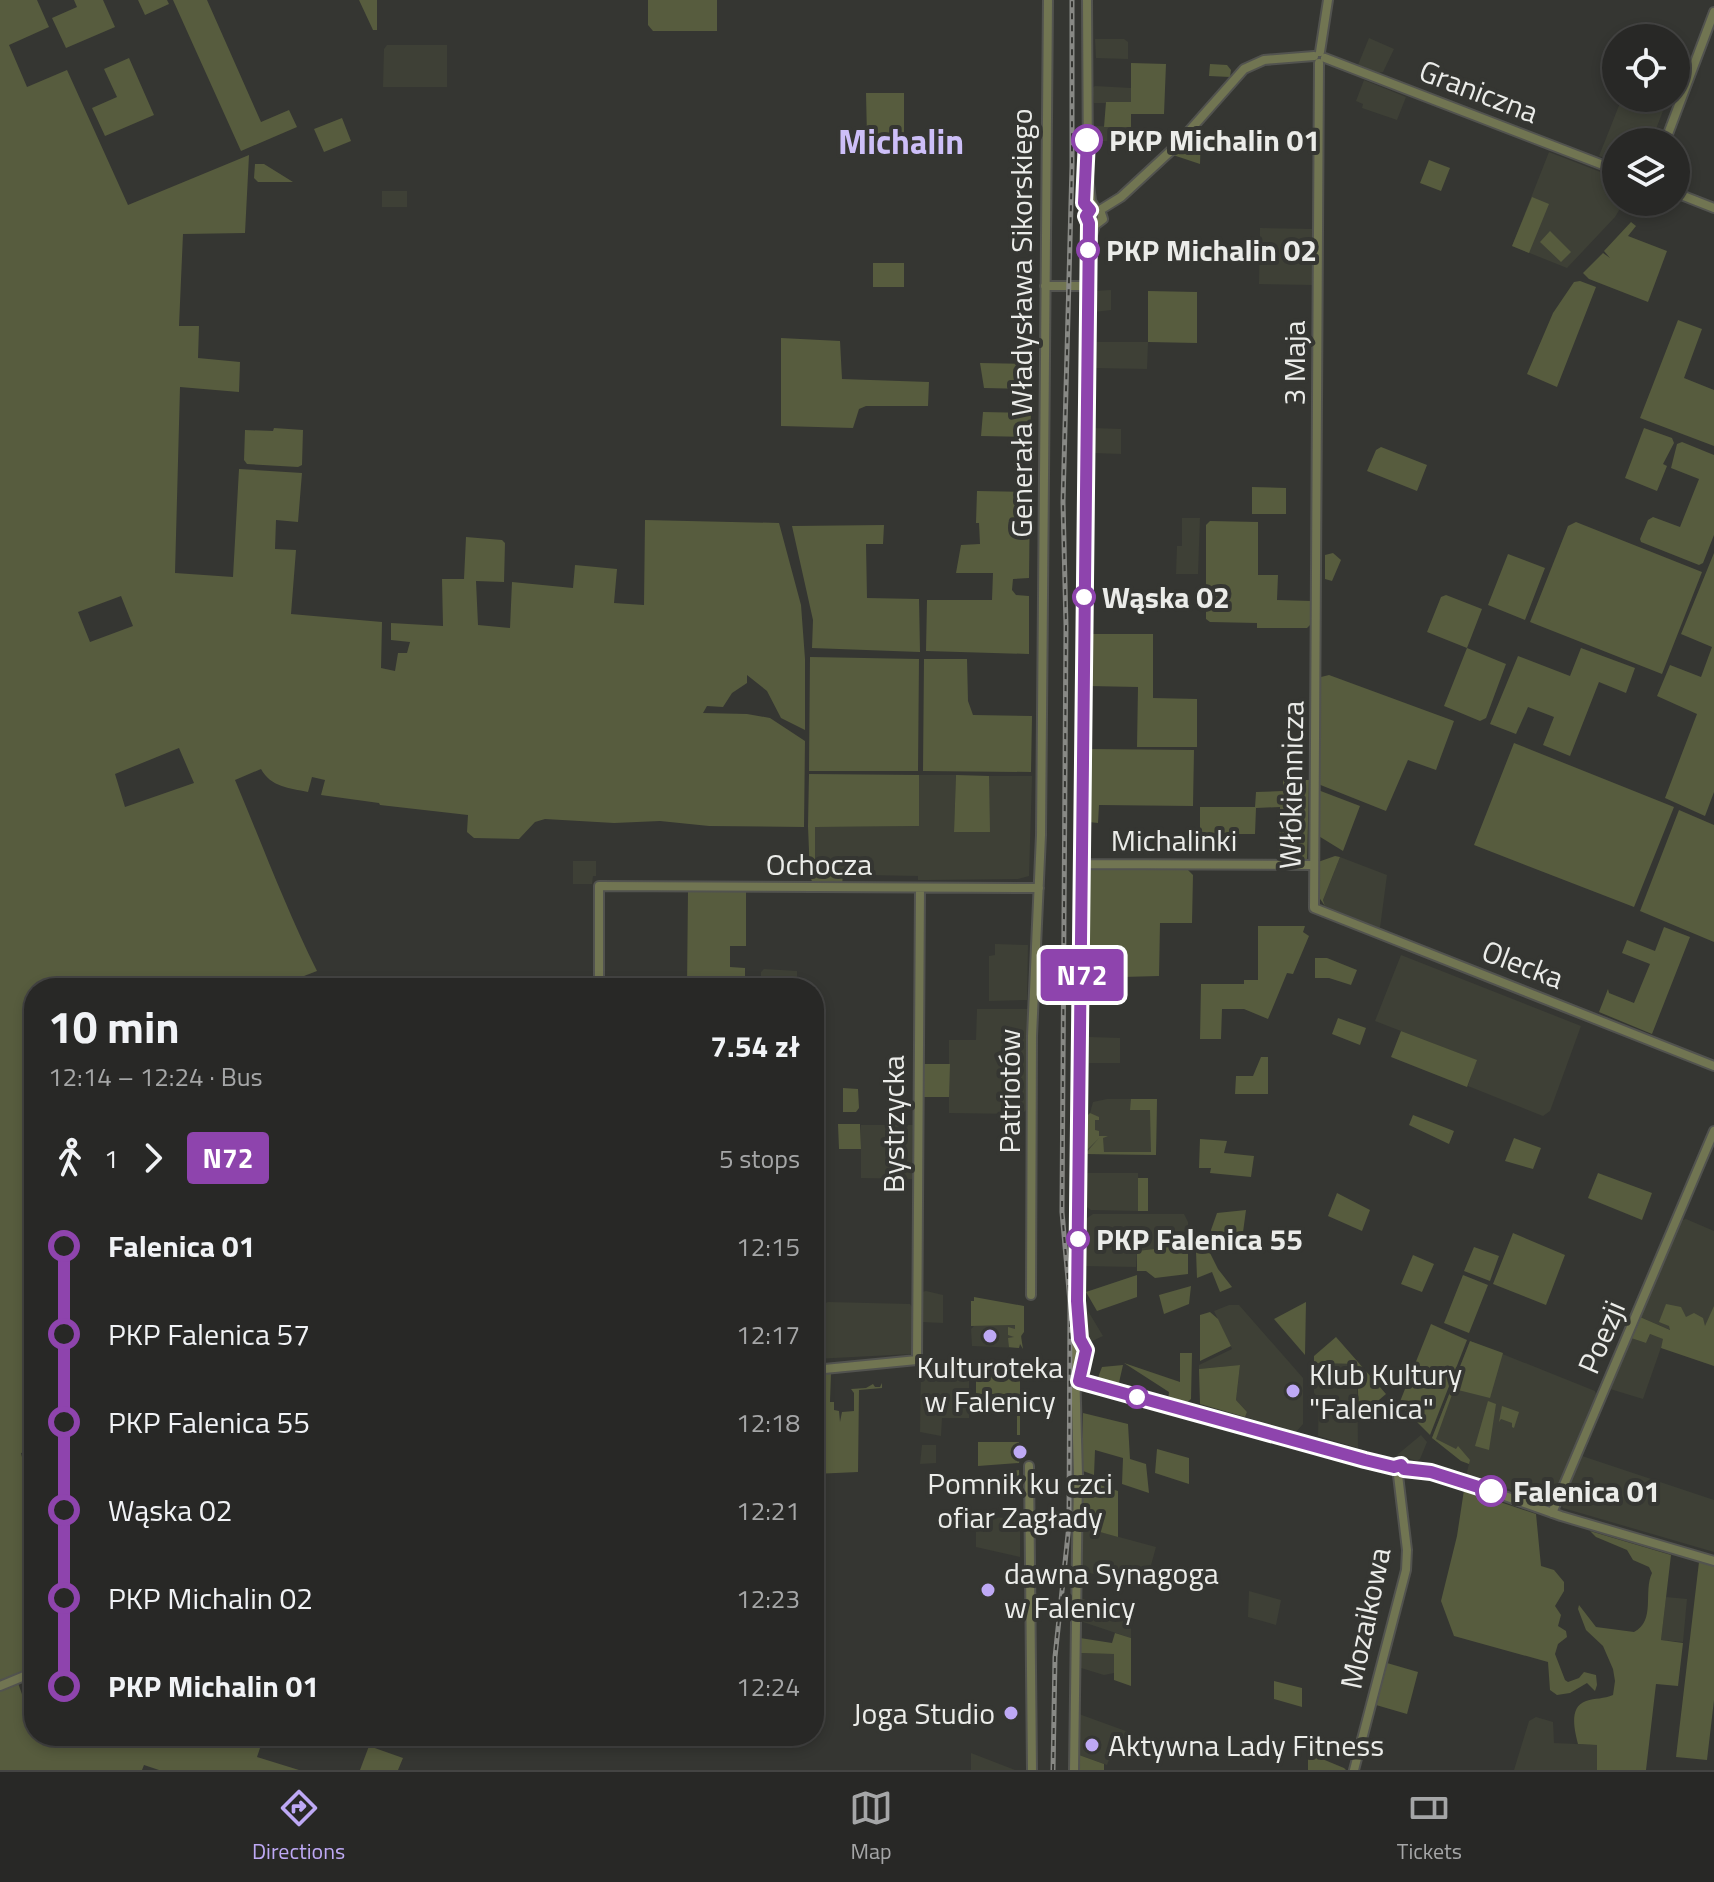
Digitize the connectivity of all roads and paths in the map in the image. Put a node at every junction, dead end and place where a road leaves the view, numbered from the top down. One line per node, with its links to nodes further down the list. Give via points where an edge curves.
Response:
1 (1048, 0): 12 (street, Generała Władysława Sikorskiego)
2 (1087, 0): 10 (street, via 1084,203)
3 (1328, 0): 5 (street, 3 Maja)
4 (1714, 12): 6 (street)
5 (1320, 57): 7 (street, Graniczna); 10 (street, Graniczna, via 1269,59 1244,69 1175,147 1121,197); 15 (street, 3 Maja)
6 (1670, 128)
7 (1602, 165)
8 (1690, 199): 9 (street)
9 (1714, 208)
10 (1097, 211): 11 (street, Graniczna, via 1101,222); 11 (street, via 1086,216)
11 (1092, 224): 13 (street)
12 (1045, 286): 13 (street); 14 (street, Generała Władysława Sikorskiego)
13 (1087, 286): 16 (street)
14 (1042, 647): 19 (street, Patriotów)
15 (1317, 662): 17 (street, Włókiennicza)
16 (1083, 864): 17 (street, Michalinki); 26 (street)
17 (1313, 865): 20 (street, Włókiennicza)
18 (920, 888): 19 (street, Ochocza); 21 (street, Ochocza, via 599,886); 25 (street, Bystrzycka, via 917,1360)
19 (1039, 888): 24 (street, Patriotów, via 1032,1036)
20 (1314, 908): 22 (street, Olecka)
21 (599, 978)
22 (1714, 1066)
23 (1714, 1131): 29 (street, Poezji)
24 (1031, 1295)
25 (824, 1369)
26 (1077, 1384): 28 (street); 34 (street)
27 (1029, 1466): 33 (street)
28 (1399, 1470): 29 (street, via 1457,1479); 35 (street, Mozaikowa, via 1406,1570)
29 (1552, 1513): 30 (street)
30 (1714, 1561)
31 (24, 1676): 32 (street)
32 (0, 1686)
33 (1032, 1770)
34 (1074, 1770)
35 (1354, 1770)

